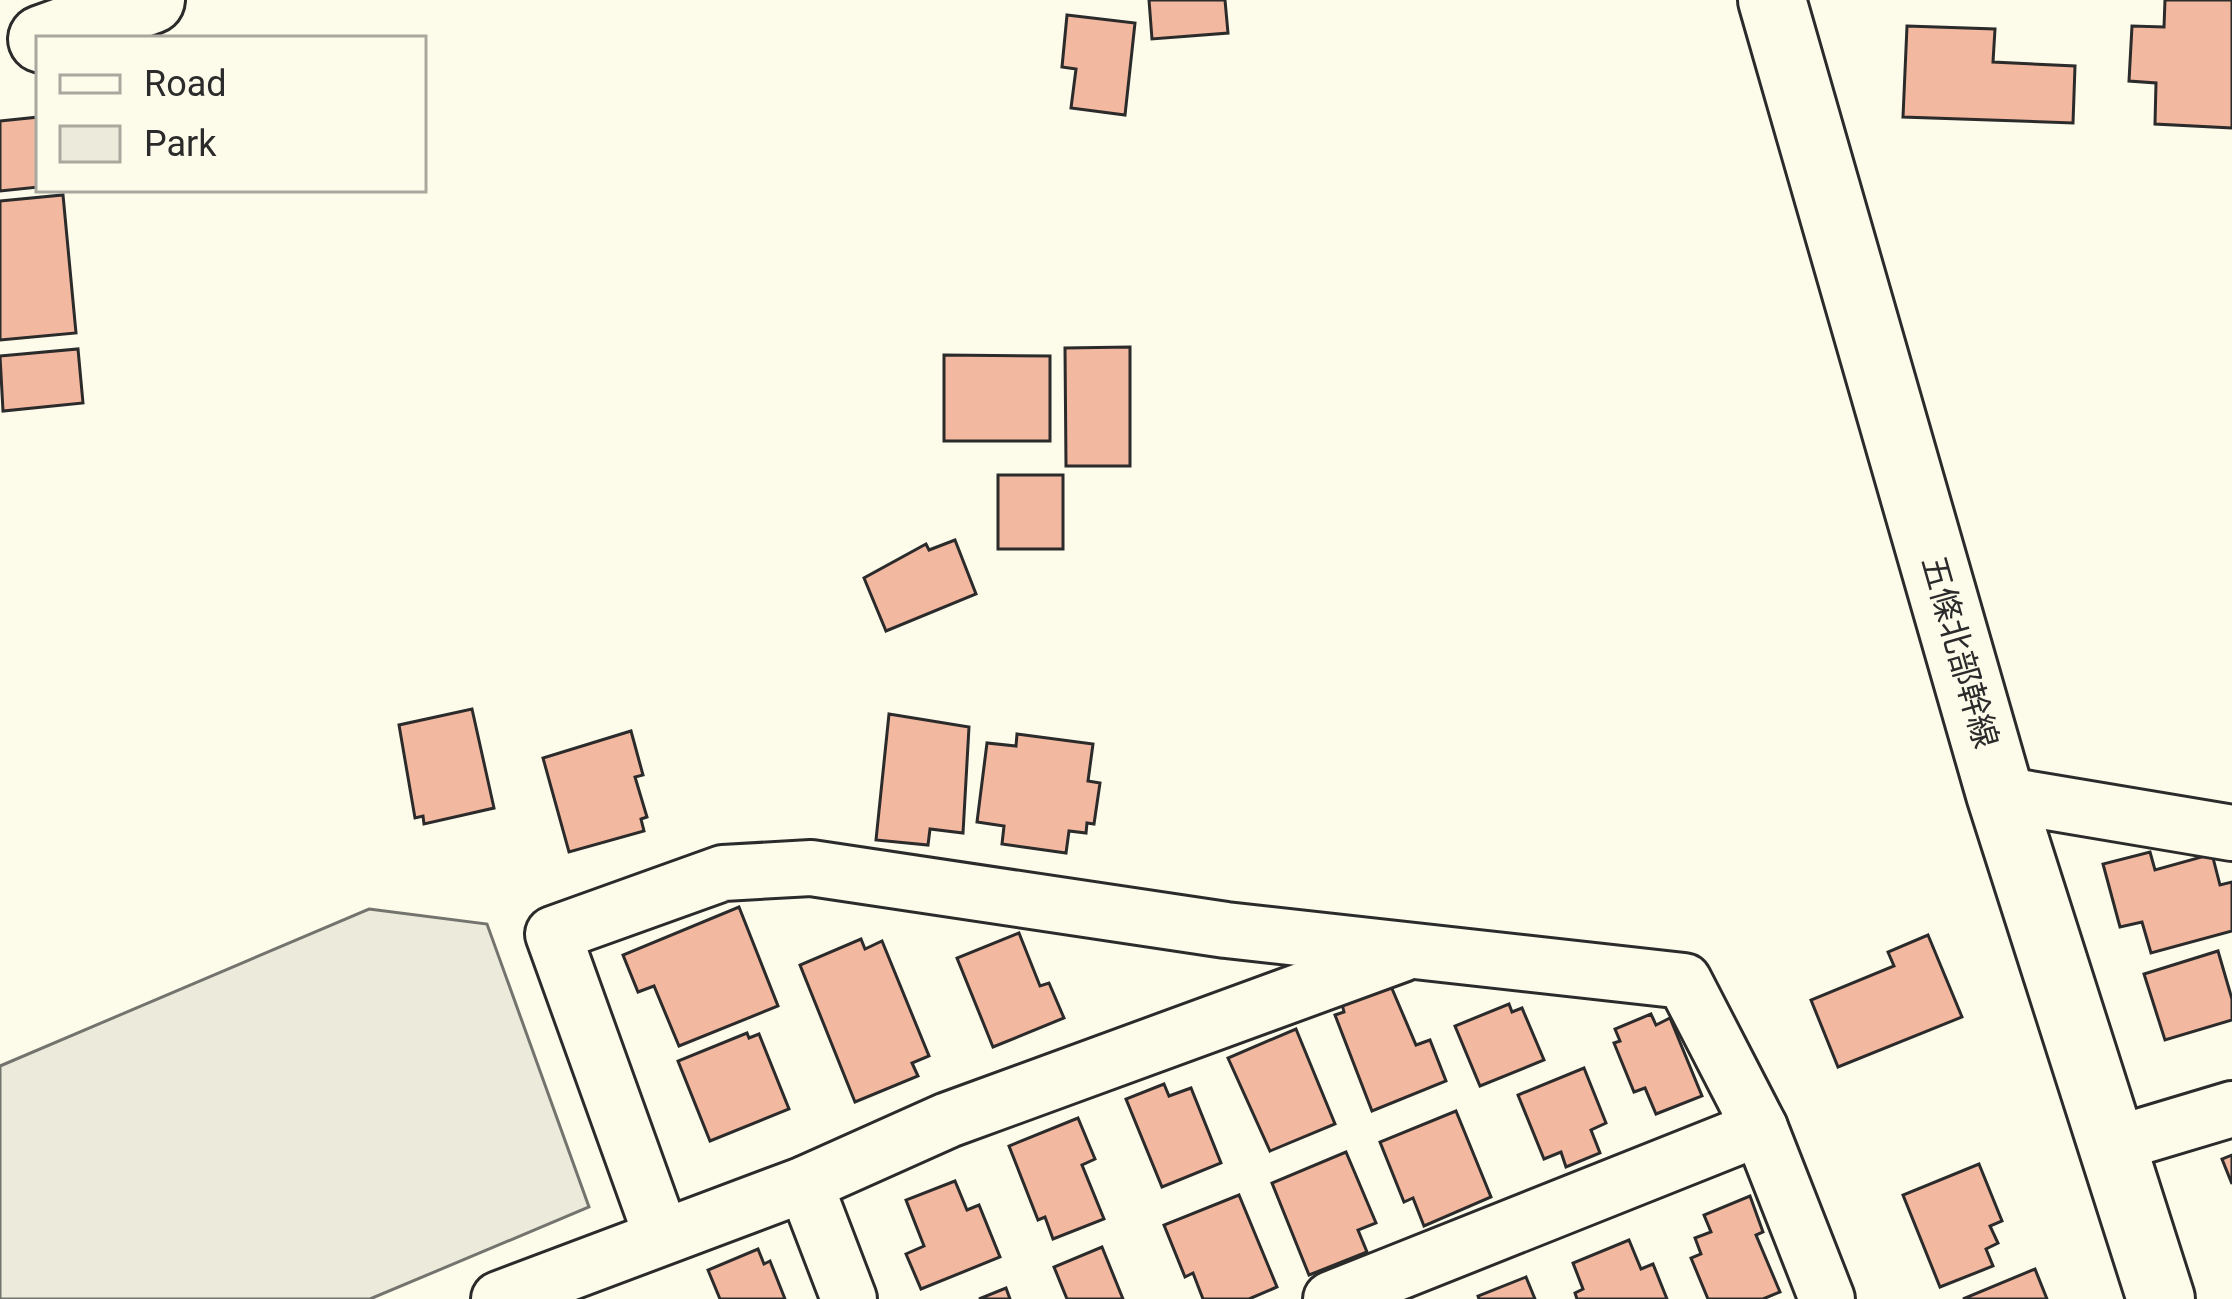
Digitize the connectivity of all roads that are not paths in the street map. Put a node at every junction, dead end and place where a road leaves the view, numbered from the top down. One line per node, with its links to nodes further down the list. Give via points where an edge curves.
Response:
1 (151, 0): 3 (main road)
2 (1772, 0): 6 (main road, 五條北部幹線)
3 (49, 36)
4 (36, 40): 5 (main road)
5 (0, 52)
6 (2000, 794): 7 (street); 11 (main road, 五條北部幹線)
7 (2232, 833)
8 (1415, 949): 10 (street, via 1684,981); 12 (street, via 948,1120); 13 (street, via 1226,930 811,868 723,873 553,934)
9 (2232, 1109): 11 (street)
10 (1760, 1128): 16 (street); 17 (street)
11 (2112, 1145): 18 (main road, 五條北部幹線)
12 (805, 1184): 13 (street); 15 (street)
13 (662, 1238): 14 (street)
14 (499, 1299)
15 (849, 1299)
16 (1331, 1299)
17 (1827, 1299)
18 (2161, 1299)

